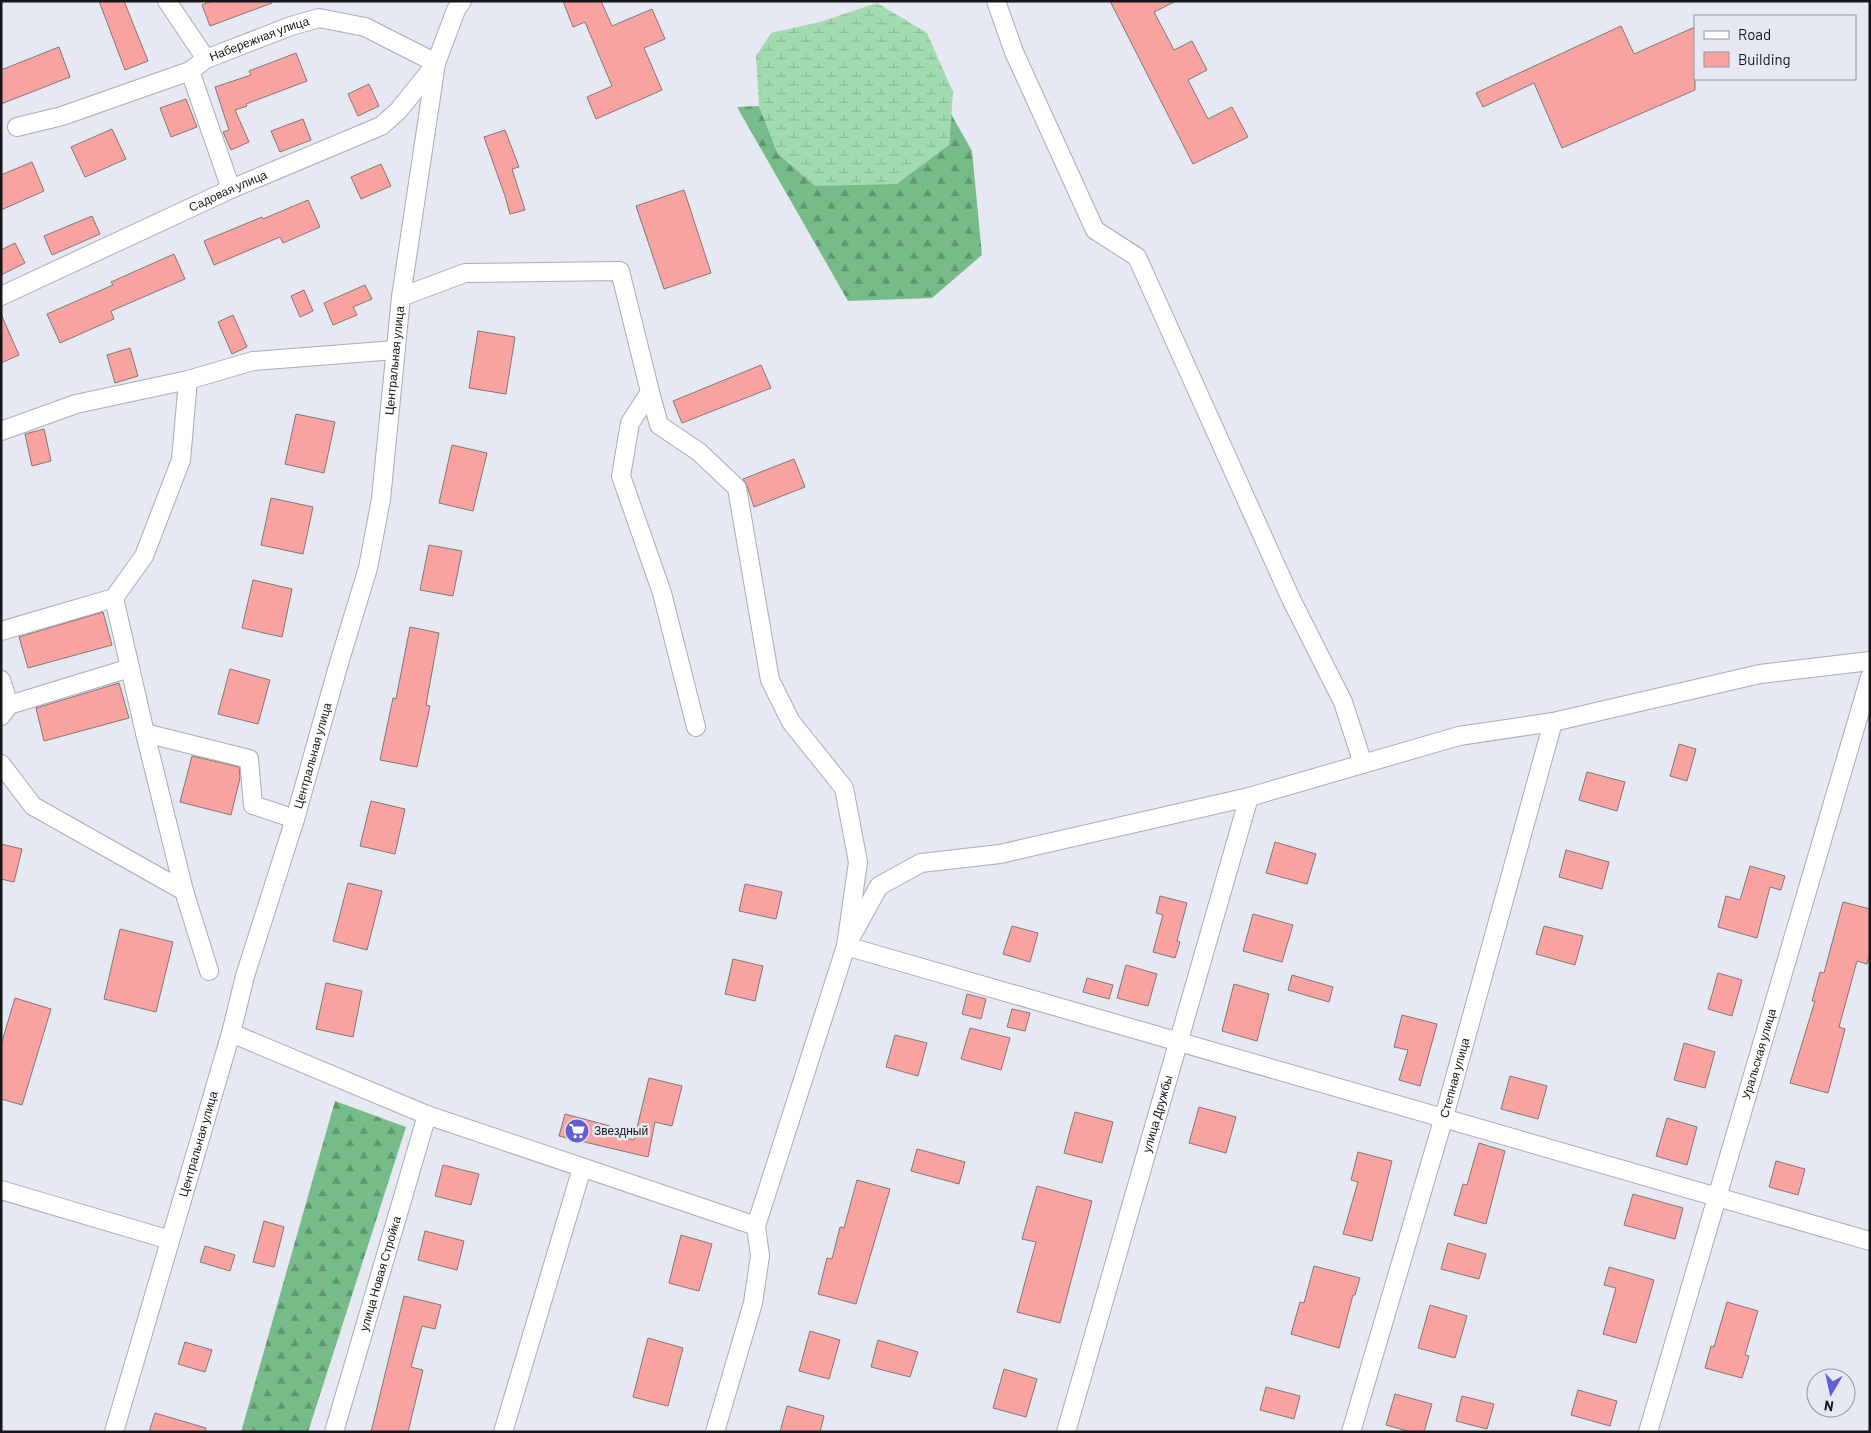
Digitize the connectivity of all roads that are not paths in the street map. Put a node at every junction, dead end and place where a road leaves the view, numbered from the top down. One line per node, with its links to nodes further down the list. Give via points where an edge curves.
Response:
1 (167, 1): 4 (street)
2 (462, 1): 5 (street)
3 (996, 1): 26 (street, via 1014,52 1095,230 1137,257 1291,599 1342,702)
4 (206, 59): 5 (street, Набережная улица, via 319,18 365,27); 6 (street, Набережная улица)
5 (436, 63): 8 (street, Садовая улица, via 398,112 381,126); 10 (street, Центральная улица)
6 (190, 70): 7 (street, Набережная улица, via 62,116); 8 (street)
7 (17, 127)
8 (231, 189): 9 (street, Садовая улица)
9 (1, 296)
10 (401, 297): 11 (street, Центральная улица); 13 (street, via 465,273 620,271)
11 (395, 350): 12 (street, via 253,361); 28 (street, Центральная улица, via 381,499 368,568)
12 (188, 380): 14 (street, via 76,404); 15 (street, via 181,460 144,556)
13 (650, 392): 23 (street, via 630,423 621,476 662,593); 30 (street, via 659,425 699,452 738,488 770,680 791,722 844,788 858,862)
14 (1, 431)
15 (114, 598): 16 (street); 18 (street)
16 (1, 631)
17 (1870, 661): 22 (street, via 1760,674)
18 (130, 668): 21 (street); 24 (street)
19 (1870, 678): 38 (street, Уральская улица)
20 (1, 680): 21 (street)
21 (5, 710)
22 (1553, 722): 26 (street, via 1459,736); 35 (street, Степная улица)
23 (696, 727)
24 (145, 734): 28 (street, via 248,760 253,805); 29 (street)
25 (1, 764): 29 (street, via 33,806)
26 (1362, 764): 27 (street)
27 (1249, 797): 30 (street, via 1000,854 921,863 879,886); 33 (street, улица Дружбы)
28 (295, 819): 32 (street, Центральная улица, via 245,976)
29 (184, 890): 31 (street)
30 (846, 946): 33 (street); 39 (street)
31 (209, 970)
32 (231, 1033): 34 (street); 40 (street, Центральная улица)
33 (1179, 1041): 35 (street); 46 (street, улица Дружбы)
34 (427, 1115): 36 (street); 43 (street, улица Новая Стройка)
35 (1444, 1117): 38 (street); 47 (street, Степная улица)
36 (582, 1168): 39 (street); 44 (street)
37 (1, 1190): 40 (street)
38 (1718, 1197): 41 (street); 48 (street, Уральская улица)
39 (756, 1226): 45 (street, via 760,1256 753,1303)
40 (170, 1240): 42 (street, Центральная улица)
41 (1870, 1241)
42 (114, 1432)
43 (334, 1432)
44 (503, 1432)
45 (715, 1432)
46 (1066, 1432)
47 (1350, 1432)
48 (1648, 1432)

